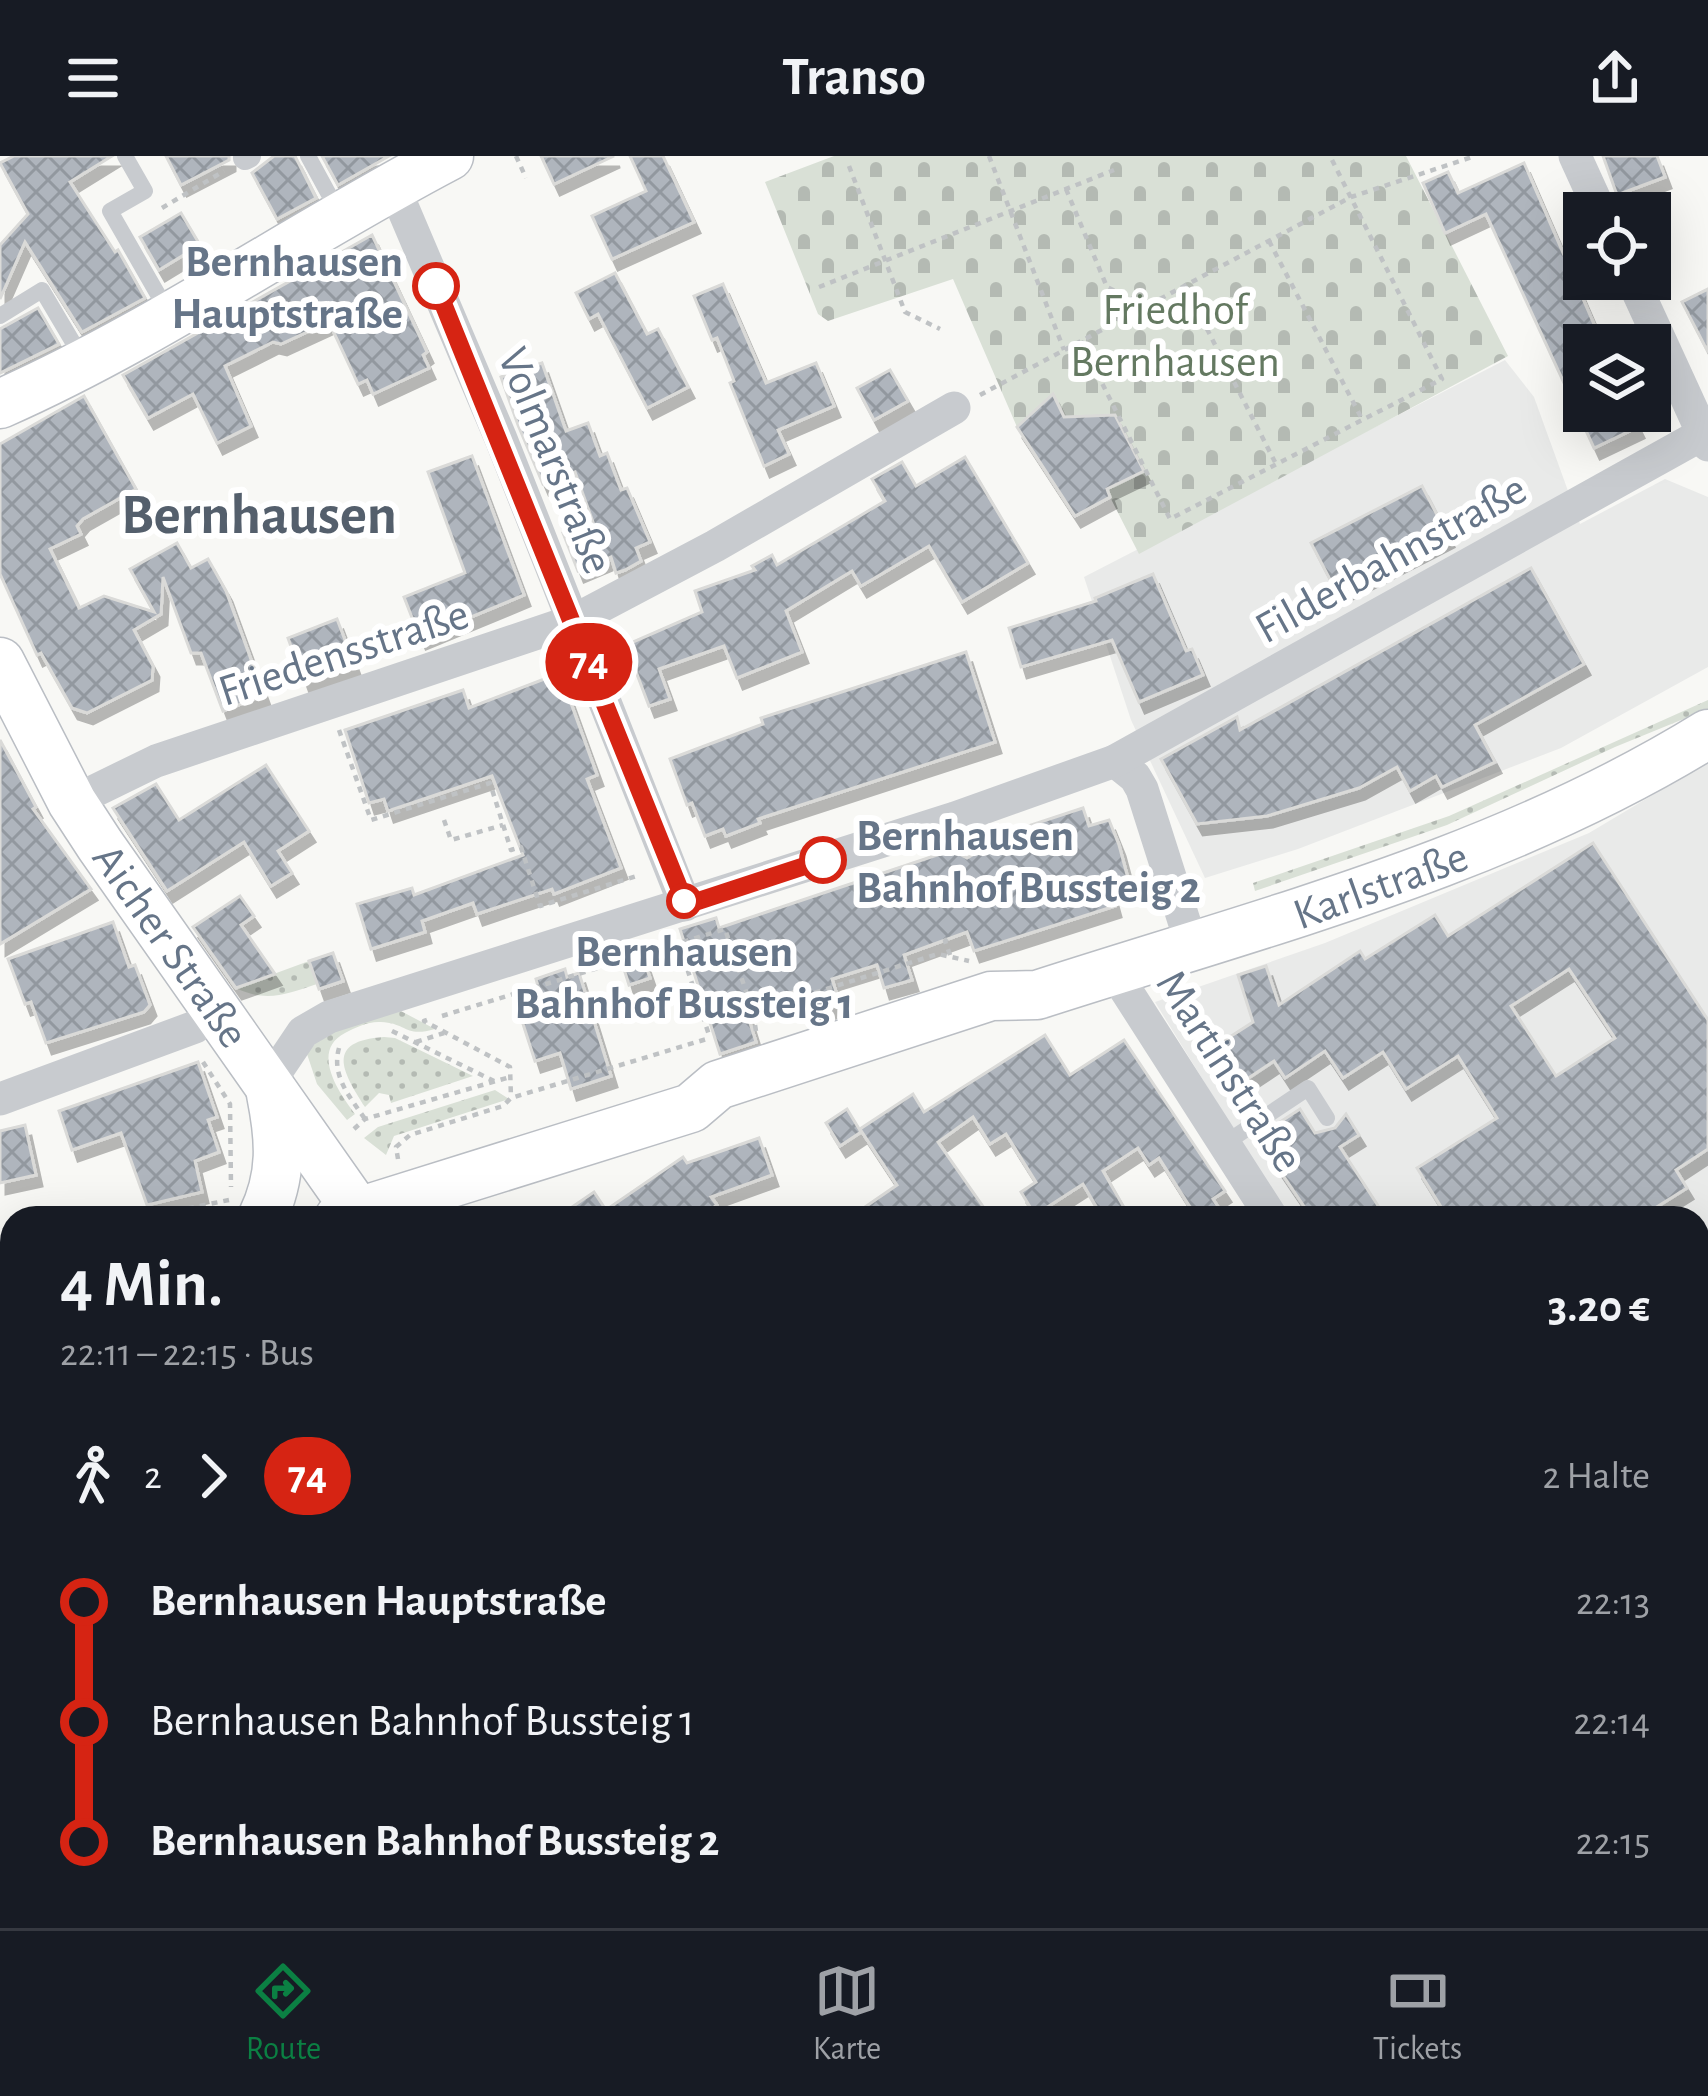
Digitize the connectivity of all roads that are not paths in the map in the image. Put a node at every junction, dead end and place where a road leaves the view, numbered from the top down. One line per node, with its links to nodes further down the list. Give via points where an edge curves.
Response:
1 (125, 156): 9 (lane, via 145,191 110,211)
2 (308, 156): 7 (lane)
3 (449, 156): 5 (main road)
4 (1575, 156): 6 (street)
5 (393, 185): 7 (main road); 15 (street, Volmarstraße)
6 (1591, 192)
7 (339, 214): 9 (main road)
8 (1642, 300): 14 (street)
9 (169, 314): 11 (main road)
10 (0, 316): 11 (lane, via 42,290)
11 (85, 363): 13 (main road)
12 (967, 401): 15 (street, Friedensstraße)
13 (0, 404)
14 (1706, 436): 18 (street, Filderbahnstraße)
15 (573, 621): 19 (street, Friedensstraße, via 156,761); 20 (street, Volmarstraße)
16 (0, 662): 19 (main road, Aicher Straße)
17 (1708, 734): 21 (main road, Karlstraße, via 1467,854)
18 (1115, 761): 20 (street, Filderbahnstraße, via 960,832); 21 (street, via 1142,789)
19 (72, 802): 23 (main road, Aicher Straße)
20 (686, 905): 24 (street, Filderbahnstraße, via 329,1017 303,1032)
21 (1192, 946): 22 (main road, Karlstraße)
22 (1113, 970): 27 (street, Martinstraße); 30 (main road, Karlstraße, via 1037,995 992,996 925,1032 826,1065 718,1085 691,1108)
23 (218, 1009): 24 (main road, Aicher Straße); 25 (street, via 195,1027)
24 (268, 1084): 28 (main road, via 280,1158 274,1191); 29 (main road, Aicher Straße)
25 (0, 1099)
26 (1327, 1118): 27 (lane, via 1308,1088)
27 (1224, 1144): 31 (street, Martinstraße)
28 (252, 1206)
29 (347, 1206)
30 (383, 1206)
31 (1264, 1206)

